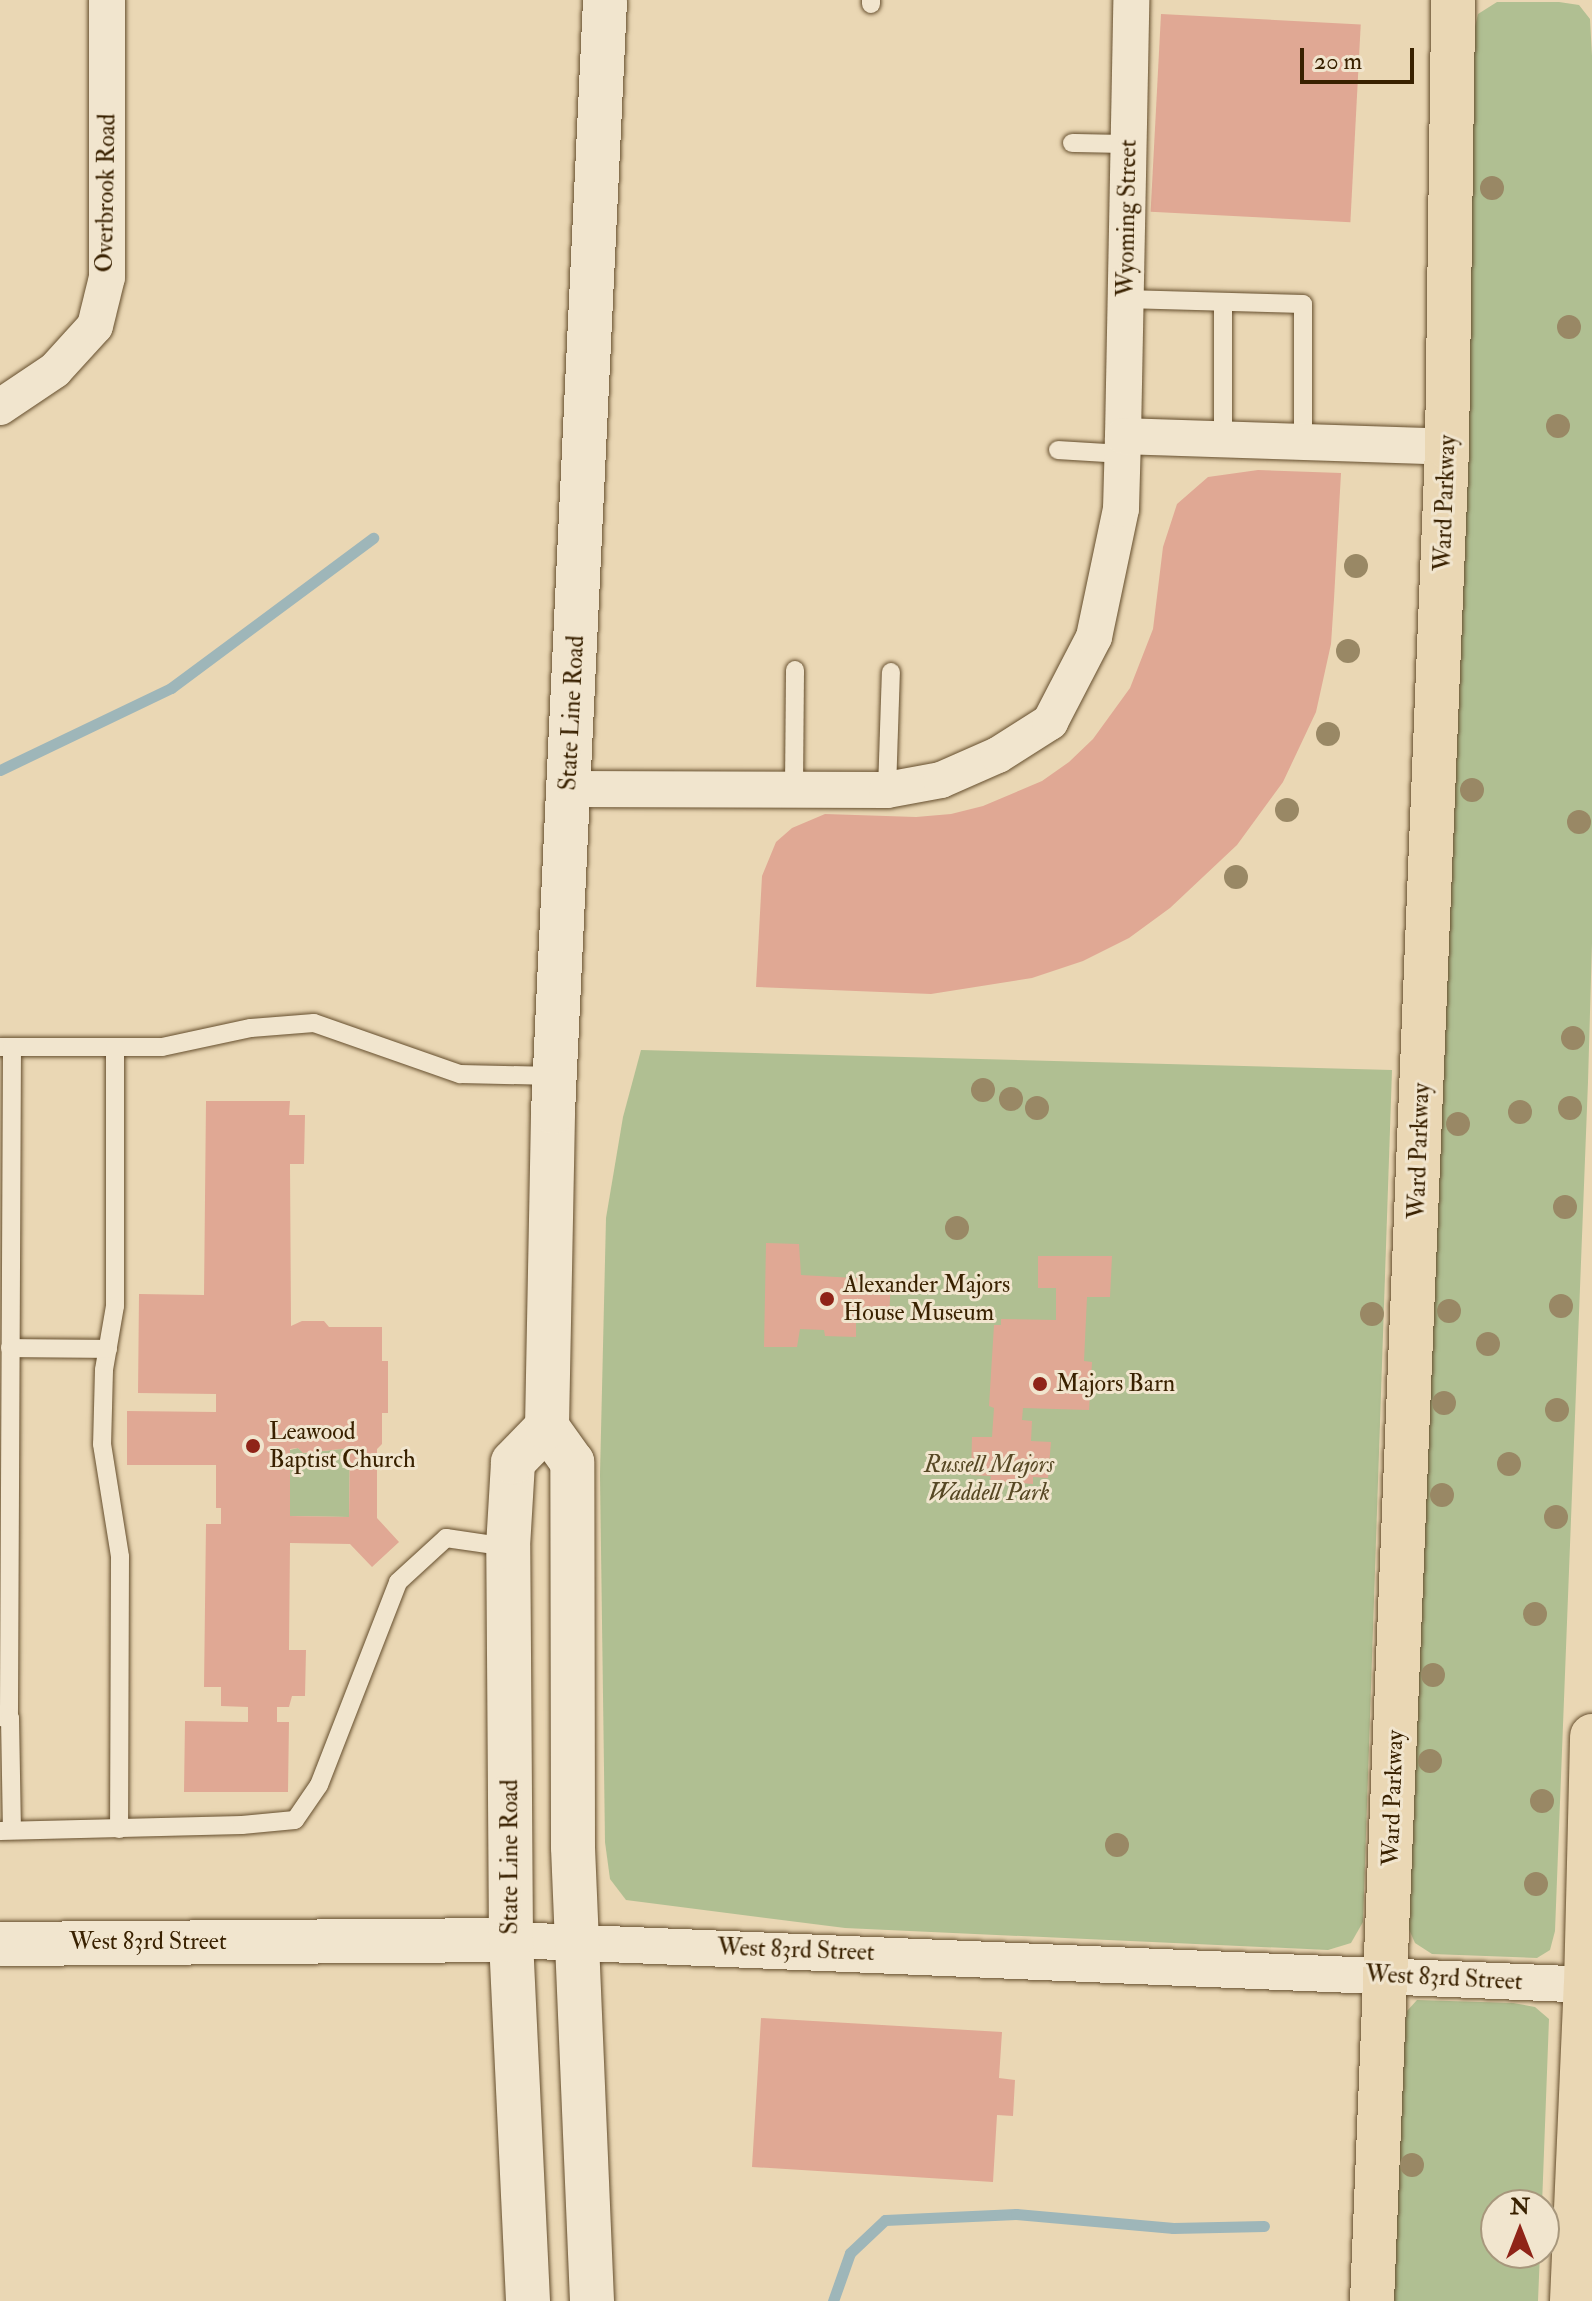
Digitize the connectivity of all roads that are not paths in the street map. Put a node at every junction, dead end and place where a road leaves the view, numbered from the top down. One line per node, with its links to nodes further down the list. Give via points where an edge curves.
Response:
1 (107, 0): 9 (street, Overbrook Road, via 107,277 95,326 55,370)
2 (605, 0): 18 (main road, State Line Road)
3 (1131, 0): 6 (street, Wyoming Street)
4 (1453, 0): 13 (main road, Ward Parkway)
5 (1072, 143): 6 (lane)
6 (1128, 144): 7 (street, Wyoming Street)
7 (1125, 299): 8 (lane); 12 (street, Wyoming Street)
8 (1223, 302): 10 (lane); 11 (lane, via 1303,304)
9 (0, 407)
10 (1223, 440): 11 (street); 12 (street)
11 (1303, 442): 13 (street)
12 (1123, 445): 14 (lane); 19 (street, Wyoming Street, via 1121,509 1094,637 1050,722 998,755 941,780)
13 (1447, 447): 34 (main road, Ward Parkway)
14 (1058, 450)
15 (795, 670): 17 (lane)
16 (891, 672): 19 (lane)
17 (794, 787): 18 (street, Wyoming Street); 19 (street, Wyoming Street)
18 (568, 789): 22 (main road, State Line Road)
19 (887, 790)
20 (6, 1047): 21 (lane); 23 (lane)
21 (115, 1047): 22 (lane, via 162,1047 251,1028 314,1023 460,1074); 24 (lane, via 115,1306)
22 (555, 1076): 25 (main road, State Line Road)
23 (10, 1348): 24 (lane); 27 (lane)
24 (108, 1349): 29 (lane, via 102,1444 120,1557)
25 (547, 1427): 26 (main road, State Line Road, via 513,1462); 32 (main road, via 572,1462)
26 (508, 1547): 29 (lane, via 446,1538 398,1582 319,1785 295,1820); 31 (main road, State Line Road)
27 (4, 1718): 30 (lane)
28 (1592, 1736): 35 (main road)
29 (119, 1829): 30 (lane)
30 (6, 1831)
31 (511, 1940): 32 (street, West 83rd Street); 33 (main road, West 83rd Street); 36 (main road, State Line Road)
32 (576, 1942): 34 (street, West 83rd Street); 37 (main road)
33 (0, 1944)
34 (1386, 1975): 35 (street, West 83rd Street); 38 (main road, Ward Parkway)
35 (1589, 1985): 39 (main road)
36 (528, 2301)
37 (592, 2301)
38 (1372, 2301)
39 (1572, 2301)

